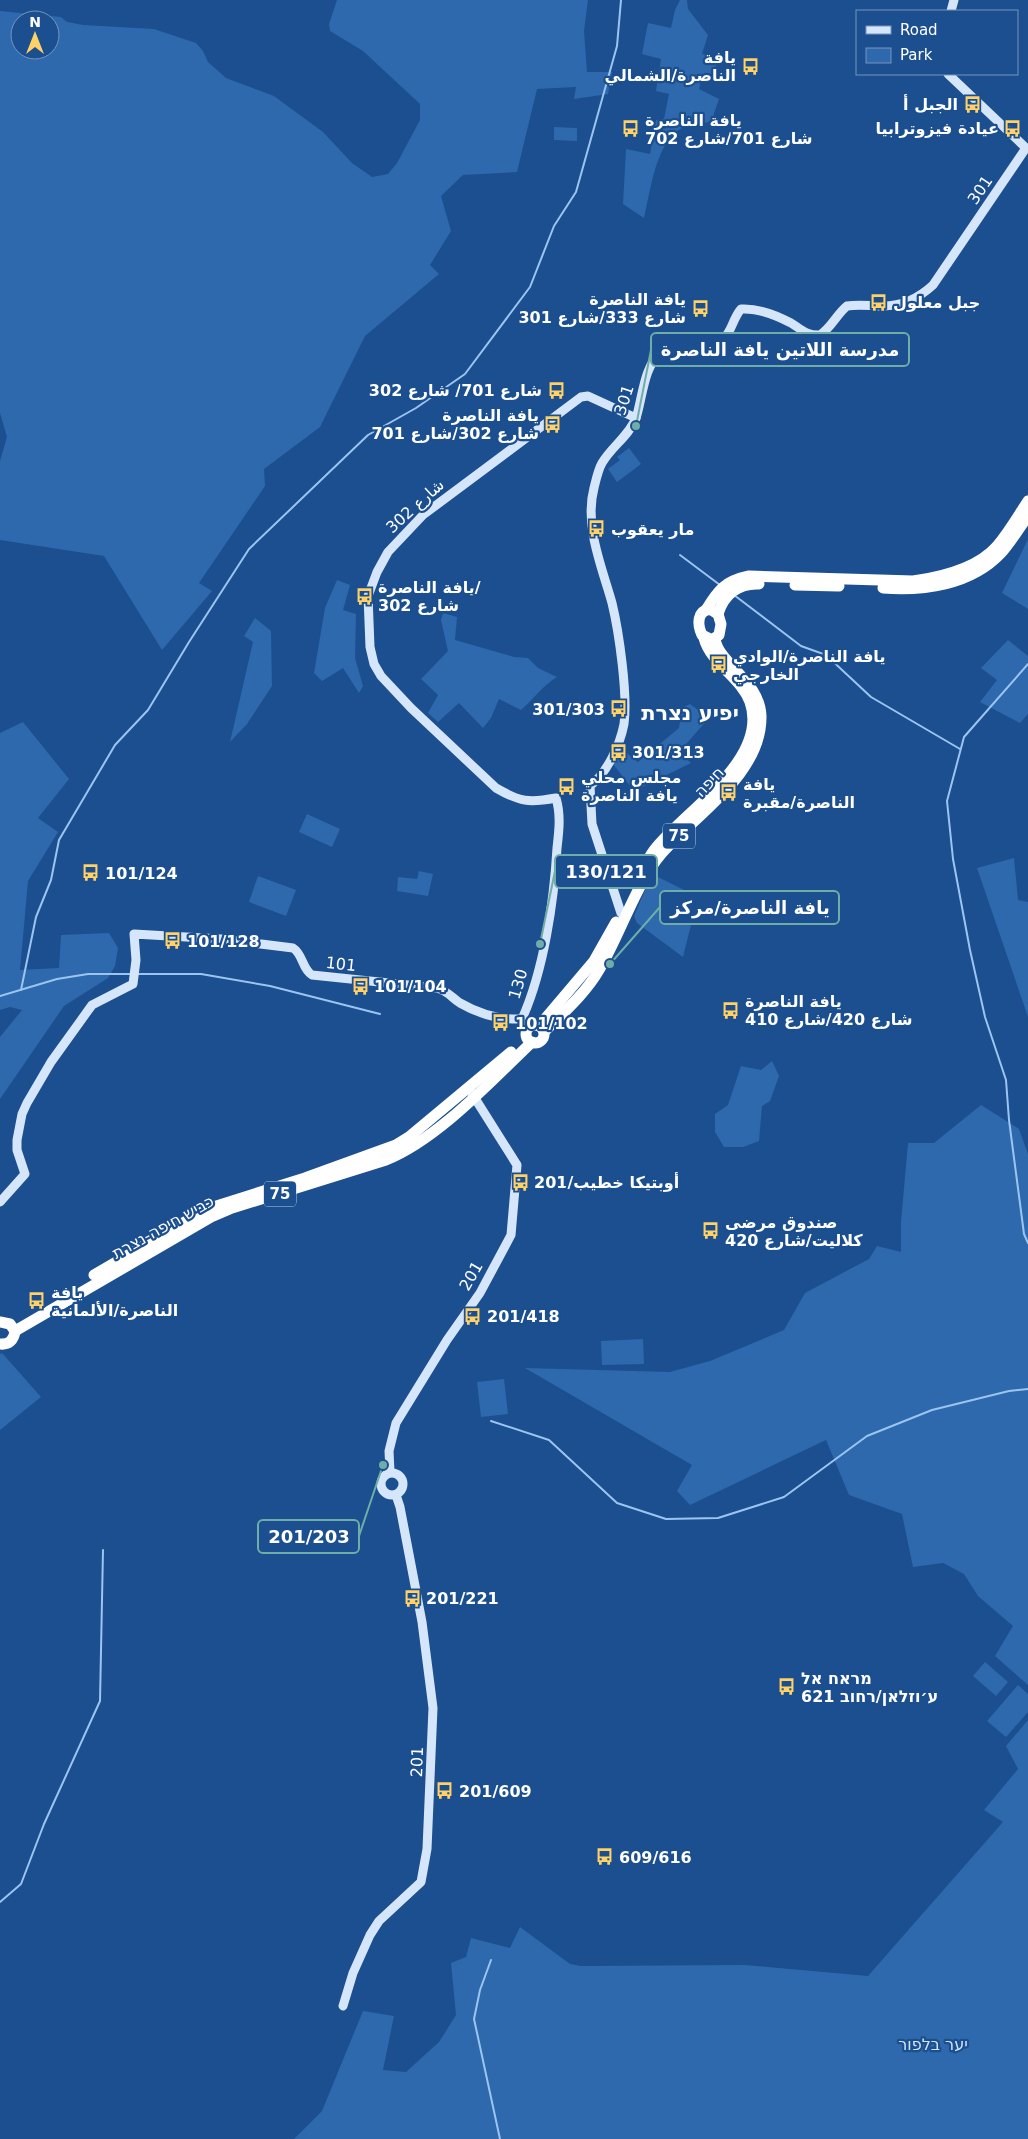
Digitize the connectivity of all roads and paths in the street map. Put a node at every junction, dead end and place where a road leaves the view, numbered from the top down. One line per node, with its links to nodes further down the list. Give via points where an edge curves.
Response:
1 (949, 75): 2 (street, 301, via 1026,148 938,279 926,292 906,302 847,306 832,326 820,335 760,310 741,309 724,338 717,342 693,343 682,352 662,354 655,360 649,370)
2 (636, 418): 8 (street, شارع 302, via 588,396 581,397 423,514 388,552 368,596 374,664 381,676 496,788 527,802); 9 (street, 301, via 629,432 601,464 592,500 593,533 620,648 624,722 605,769 590,786 590,810 597,843)
3 (1028, 501): 5 (highway, via 996,547 964,569 913,582 748,576 725,584)
4 (1028, 516): 6 (highway, via 1001,554 982,568 938,586 913,590 750,584 723,600)
5 (706, 610): 6 (highway, via 713,609); 7 (highway, 75, via 700,614 699,629)
6 (718, 614): 7 (highway, via 721,629)
7 (710, 638): 9 (highway, חיפה / 75, via 711,653 746,694 753,715 750,735 739,761 720,784 654,850); 10 (highway, חיפה / 75, via 752,688 758,701 761,715 754,752 725,790 662,853 648,872 598,972 584,993)
8 (556, 798): 10 (street, 130, via 560,818 552,908 533,990)
9 (621, 913): 10 (highway, חיפה / 75, via 594,961)
10 (532, 1031): 11 (highway, כביש חיפה-נצרת / 75); 12 (street, 101, via 473,1010 445,990 312,975 293,948 221,939 134,934 136,960 133,984 92,1005 51,1062 27,1103 20,1125 17,1150 25,1174)
11 (472, 1093): 13 (highway, כביש חיפה-נצרת / 75, via 396,1145 207,1209); 15 (street, 201, via 517,1164 511,1235 480,1293 396,1424 389,1451)
12 (0, 1202)
13 (8, 1326): 14 (highway, 75, via 13,1340)
14 (0, 1344)
15 (390, 1472): 16 (street, via 399,1474 404,1481); 16 (street, via 384,1476 381,1485 387,1494)
16 (396, 1495): 17 (street, 201, via 422,1622 433,1708 427,1850 421,1882 379,1921 370,1935)
17 (343, 2006)

